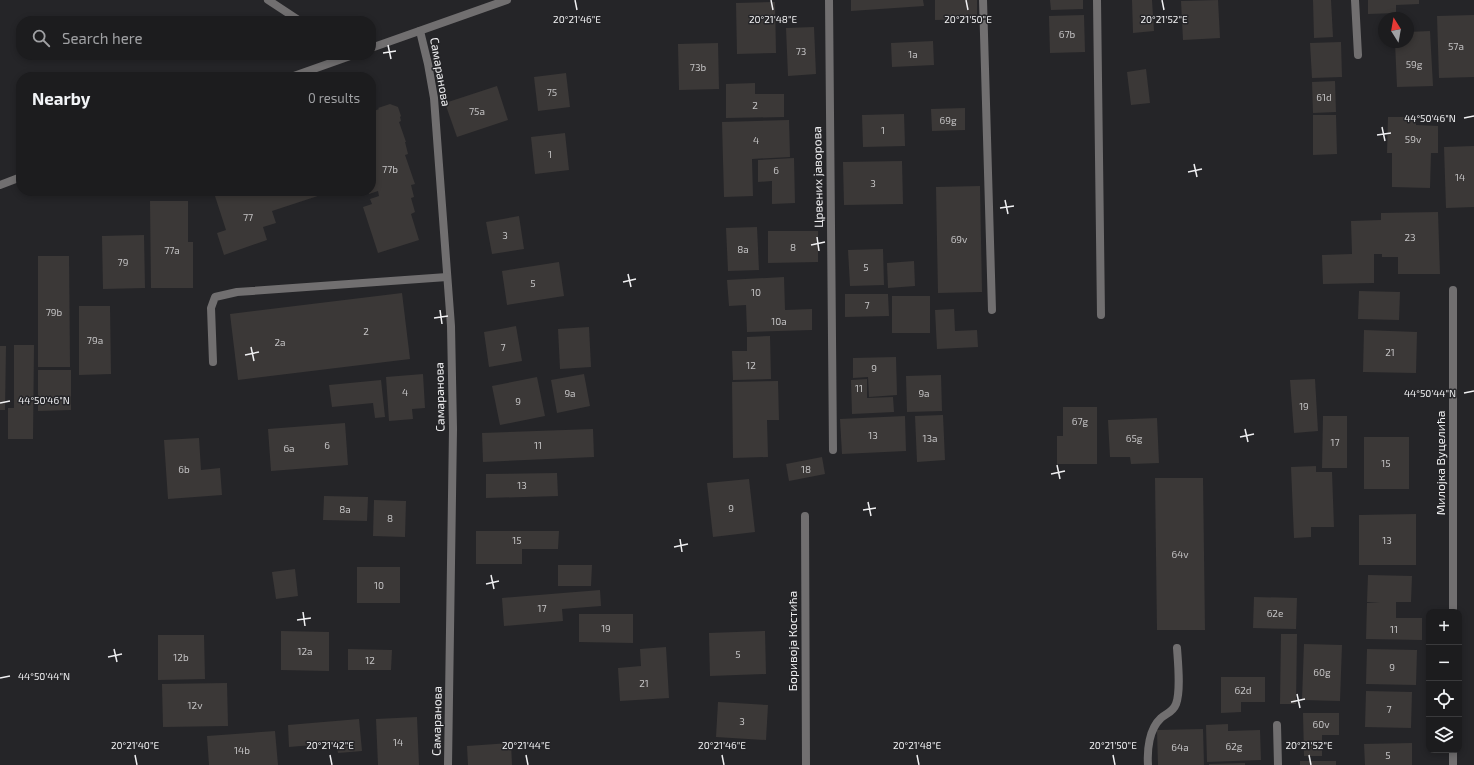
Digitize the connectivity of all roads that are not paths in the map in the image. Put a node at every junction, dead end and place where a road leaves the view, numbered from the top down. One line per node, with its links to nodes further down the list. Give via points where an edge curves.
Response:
1 (268, 0): 7 (street)
2 (507, 0): 8 (street)
3 (828, 0): 20 (street, Црвених јаворова)
4 (983, 0): 17 (street)
5 (1097, 0): 18 (street)
6 (1355, 0): 10 (street)
7 (292, 16)
8 (420, 30): 9 (street); 15 (street, Самаранова, via 434,98)
9 (376, 46)
10 (1358, 55)
11 (331, 60): 12 (street)
12 (303, 72)
13 (16, 179): 14 (street)
14 (0, 185)
15 (447, 277): 19 (street, via 237,292 215,297 211,308 210,328); 26 (street, Самаранова, via 454,429)
16 (1453, 290): 22 (street, Милојка Вуцелића)
17 (992, 310)
18 (1101, 315)
19 (213, 362)
20 (833, 450)
21 (805, 516): 27 (street, Боривоја Костића)
22 (1453, 609)
23 (1177, 648): 28 (street, via 1176,706 1154,727)
24 (1277, 725): 29 (street)
25 (1453, 753): 30 (street)
26 (448, 765)
27 (806, 765)
28 (1148, 765)
29 (1278, 765)
30 (1453, 765)

